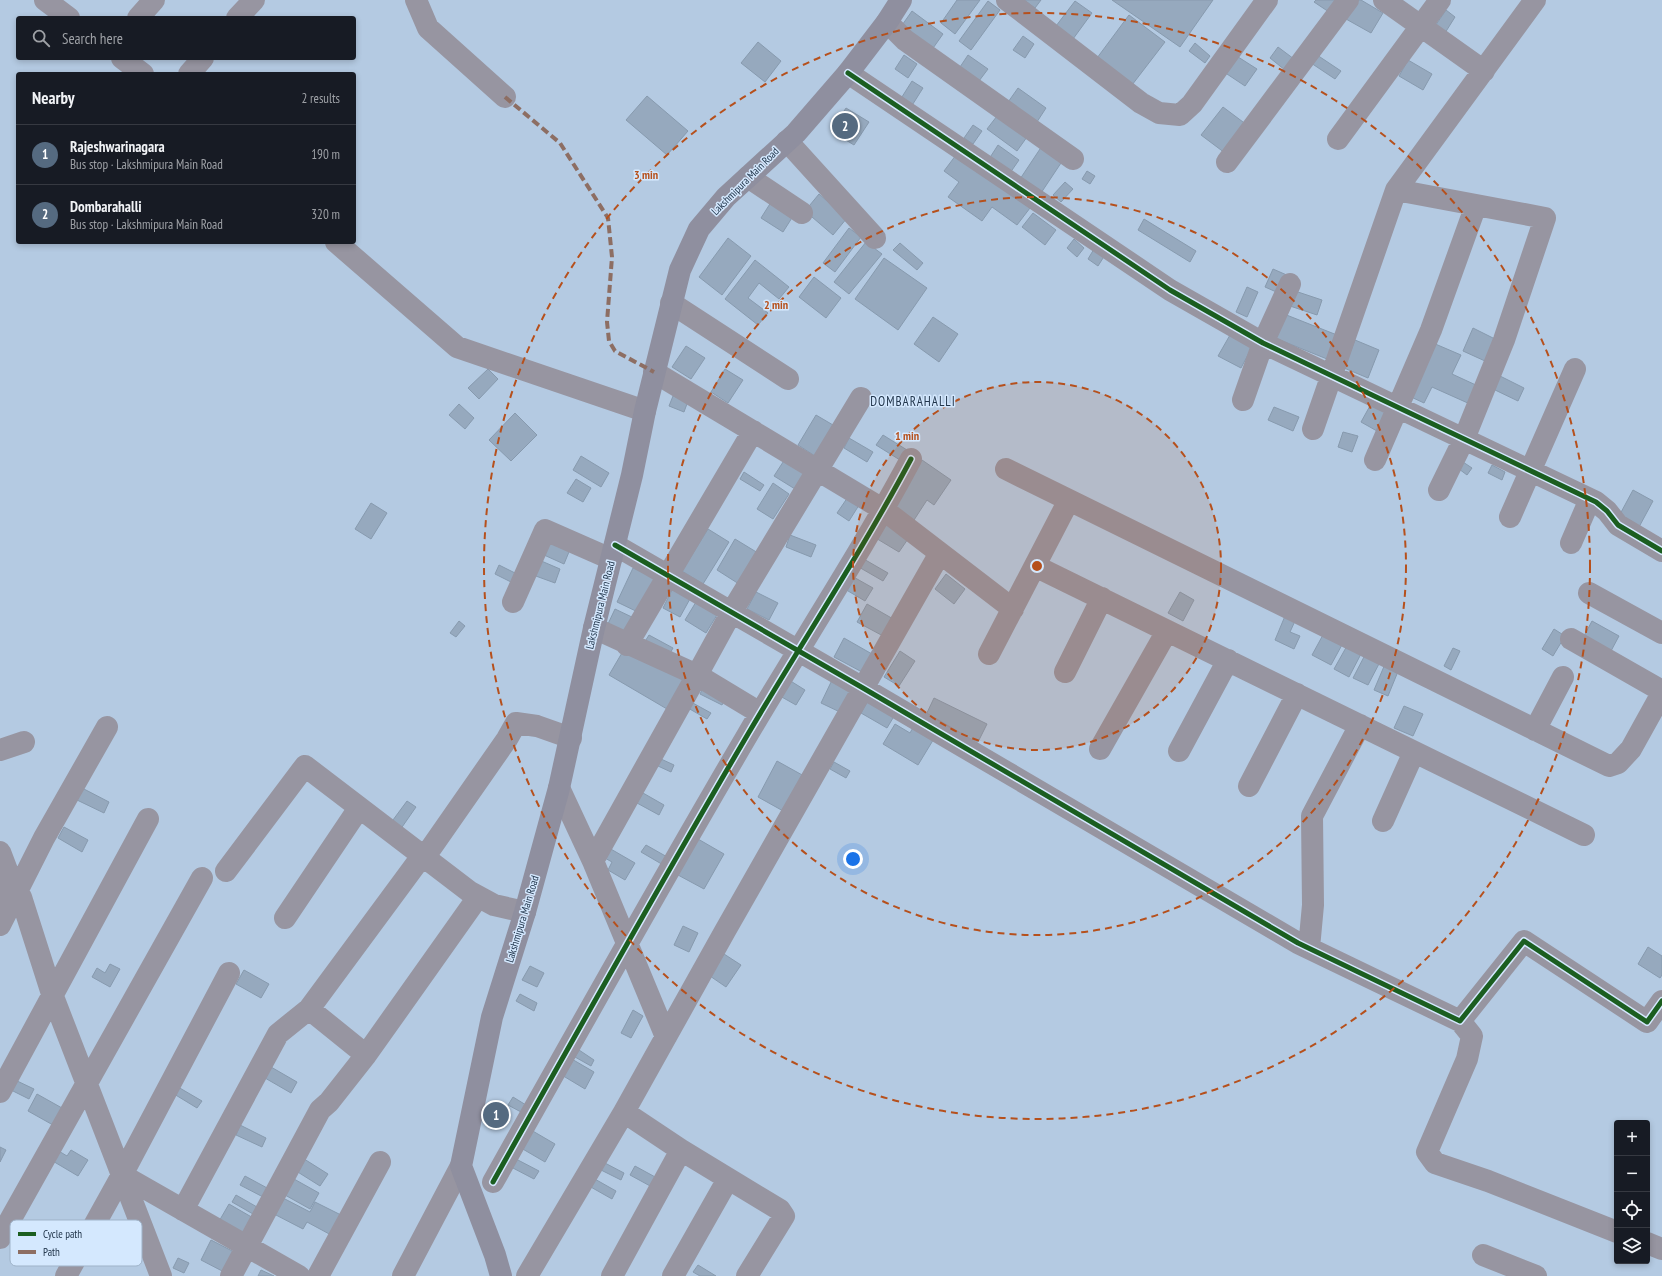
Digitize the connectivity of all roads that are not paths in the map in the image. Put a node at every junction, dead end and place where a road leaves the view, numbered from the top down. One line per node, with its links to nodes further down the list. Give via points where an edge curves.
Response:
1 (154, 0): 12 (street)
2 (229, 0): 13 (street)
3 (254, 0): 14 (street)
4 (416, 0): 23 (street, via 428,28)
5 (901, 0): 15 (main road, Lakshmipura Main Road)
6 (1007, 0): 7 (street, via 1141,103 1158,113 1180,115 1192,104)
7 (1266, 0)
8 (1348, 0): 27 (street)
9 (1384, 0): 16 (street)
10 (1440, 0): 16 (street)
11 (1535, 0): 19 (street)
12 (140, 16)
13 (236, 16)
14 (239, 16)
15 (887, 22): 22 (main road, Lakshmipura Main Road); 26 (street, via 905,40)
16 (1420, 26): 19 (street); 24 (street)
17 (125, 60): 20 (street)
18 (201, 60): 21 (street)
19 (1484, 71): 29 (street)
20 (140, 72)
21 (191, 72)
22 (848, 73): 25 (main road, Lakshmipura Main Road); 36 (street, via 1170,290)
23 (505, 97)
24 (1338, 139)
25 (787, 141): 28 (main road, Lakshmipura Main Road); 32 (street)
26 (1073, 159)
27 (1227, 162)
28 (748, 177): 31 (street); 35 (main road, Lakshmipura Main Road, via 726,197 699,230 680,270)
29 (1396, 190): 30 (street); 39 (street)
30 (1476, 205): 43 (street, via 1431,330); 47 (street, via 1545,218 1504,340)
31 (802, 213)
32 (875, 238)
33 (338, 244): 44 (street, via 457,347)
34 (1290, 284): 36 (street)
35 (672, 302): 38 (main road, Lakshmipura Main Road); 40 (street)
36 (1263, 343): 39 (street); 42 (street)
37 (1575, 369): 52 (street)
38 (654, 372): 44 (main road, Lakshmipura Main Road); 46 (street)
39 (1331, 375): 43 (street); 45 (street)
40 (788, 379)
41 (861, 398): 51 (street)
42 (1243, 400)
43 (1398, 408): 47 (street); 49 (street)
44 (645, 411): 60 (main road, Lakshmipura Main Road)
45 (1313, 429)
46 (753, 431): 51 (street); 63 (street)
47 (1464, 439): 52 (street); 53 (street)
48 (911, 459): 56 (street)
49 (1374, 460)
50 (1006, 469): 55 (street)
51 (819, 470): 56 (street); 68 (street)
52 (1530, 471): 54 (street); 57 (street)
53 (1439, 490)
54 (1590, 499): 58 (street); 59 (street, via 1607,512 1618,525)
55 (1069, 500): 62 (street); 86 (street)
56 (884, 510): 61 (street); 74 (street)
57 (1510, 517)
58 (1571, 543)
59 (1662, 551)
60 (613, 552): 63 (street); 66 (street, via 545,530); 69 (main road, Lakshmipura Main Road)
61 (940, 553): 67 (street); 80 (street)
62 (1035, 566): 65 (street); 67 (street)
63 (667, 576): 68 (street); 73 (street)
64 (1589, 593): 71 (street)
65 (1102, 598): 70 (street); 77 (street)
66 (512, 602)
67 (1013, 609): 75 (street)
68 (731, 613): 74 (street); 78 (street)
69 (594, 628): 73 (street); 87 (main road, Lakshmipura Main Road)
70 (1167, 631): 76 (street); 89 (street)
71 (1662, 632)
72 (1571, 639): 81 (street)
73 (627, 645): 78 (street)
74 (798, 651): 80 (street); 83 (street)
75 (990, 654)
76 (1228, 660): 82 (street); 91 (street)
77 (1065, 672)
78 (697, 675): 83 (street); 101 (street)
79 (1563, 677): 86 (street)
80 (863, 688): 110 (street); 116 (street)
81 (1662, 692): 86 (street, via 1631,749 1618,763 1609,766)
82 (1297, 694): 84 (street); 93 (street)
83 (760, 713): 109 (street)
84 (1360, 725): 92 (street); 110 (street, via 1312,816 1313,905)
85 (107, 727): 104 (street, via 44,838)
86 (1535, 730)
87 (571, 738): 94 (main road, Lakshmipura Main Road); 100 (street, via 537,726 516,723 431,848)
88 (24, 742): 90 (street)
89 (1100, 749)
90 (0, 750)
91 (1179, 750)
92 (1414, 752): 97 (street); 98 (street)
93 (1249, 786)
94 (559, 788): 101 (street); 106 (main road, Lakshmipura Main Road)
95 (359, 808): 100 (street); 102 (street, via 305,766); 107 (street)
96 (148, 819): 112 (street)
97 (1383, 821)
98 (1584, 835)
99 (0, 852): 104 (street)
100 (422, 856): 105 (street); 114 (street)
101 (593, 861): 109 (street)
102 (226, 871)
103 (202, 878): 119 (street)
104 (8, 894): 108 (street); 112 (street, via 21,897)
105 (478, 897): 106 (street, via 494,905); 117 (street)
106 (524, 912): 124 (main road, Lakshmipura Main Road, via 492,1017)
107 (285, 918)
108 (0, 925)
109 (627, 943): 116 (street); 127 (street)
110 (1309, 948): 115 (street)
111 (229, 973): 125 (street)
112 (52, 994): 118 (street); 119 (street)
113 (1662, 1001): 115 (street, via 1647,1022 1524,941)
114 (309, 1009): 117 (street); 128 (street, via 278,1034)
115 (1460, 1021): 133 (street, via 1472,1036 1467,1059 1427,1152 1435,1163)
116 (666, 1037): 121 (street)
117 (366, 1055): 137 (street, via 320,1110)
118 (7, 1061): 120 (street)
119 (87, 1084): 125 (street); 129 (street)
120 (0, 1092)
121 (624, 1112): 122 (street); 149 (street)
122 (681, 1150): 126 (street); 150 (street)
123 (380, 1162): 146 (street)
124 (461, 1166): 147 (street); 148 (main road)
125 (122, 1175): 128 (street); 131 (street); 132 (street)
126 (728, 1179): 142 (street, via 780,1210 784,1216); 151 (street)
127 (493, 1182)
128 (183, 1210): 137 (street)
129 (10, 1220)
130 (10, 1220): 135 (street)
131 (97, 1220)
132 (137, 1220)
133 (1614, 1231)
134 (142, 1235): 141 (street)
135 (0, 1238)
136 (1650, 1244): 138 (street)
137 (247, 1246): 144 (street); 145 (street)
138 (1662, 1249)
139 (1483, 1255): 152 (street)
140 (72, 1266): 143 (street)
141 (154, 1271)
142 (756, 1273)
143 (66, 1276)
144 (231, 1276)
145 (299, 1276)
146 (318, 1276)
147 (403, 1276)
148 (501, 1276)
149 (527, 1276)
150 (612, 1276)
151 (674, 1276)
152 (1536, 1276)

